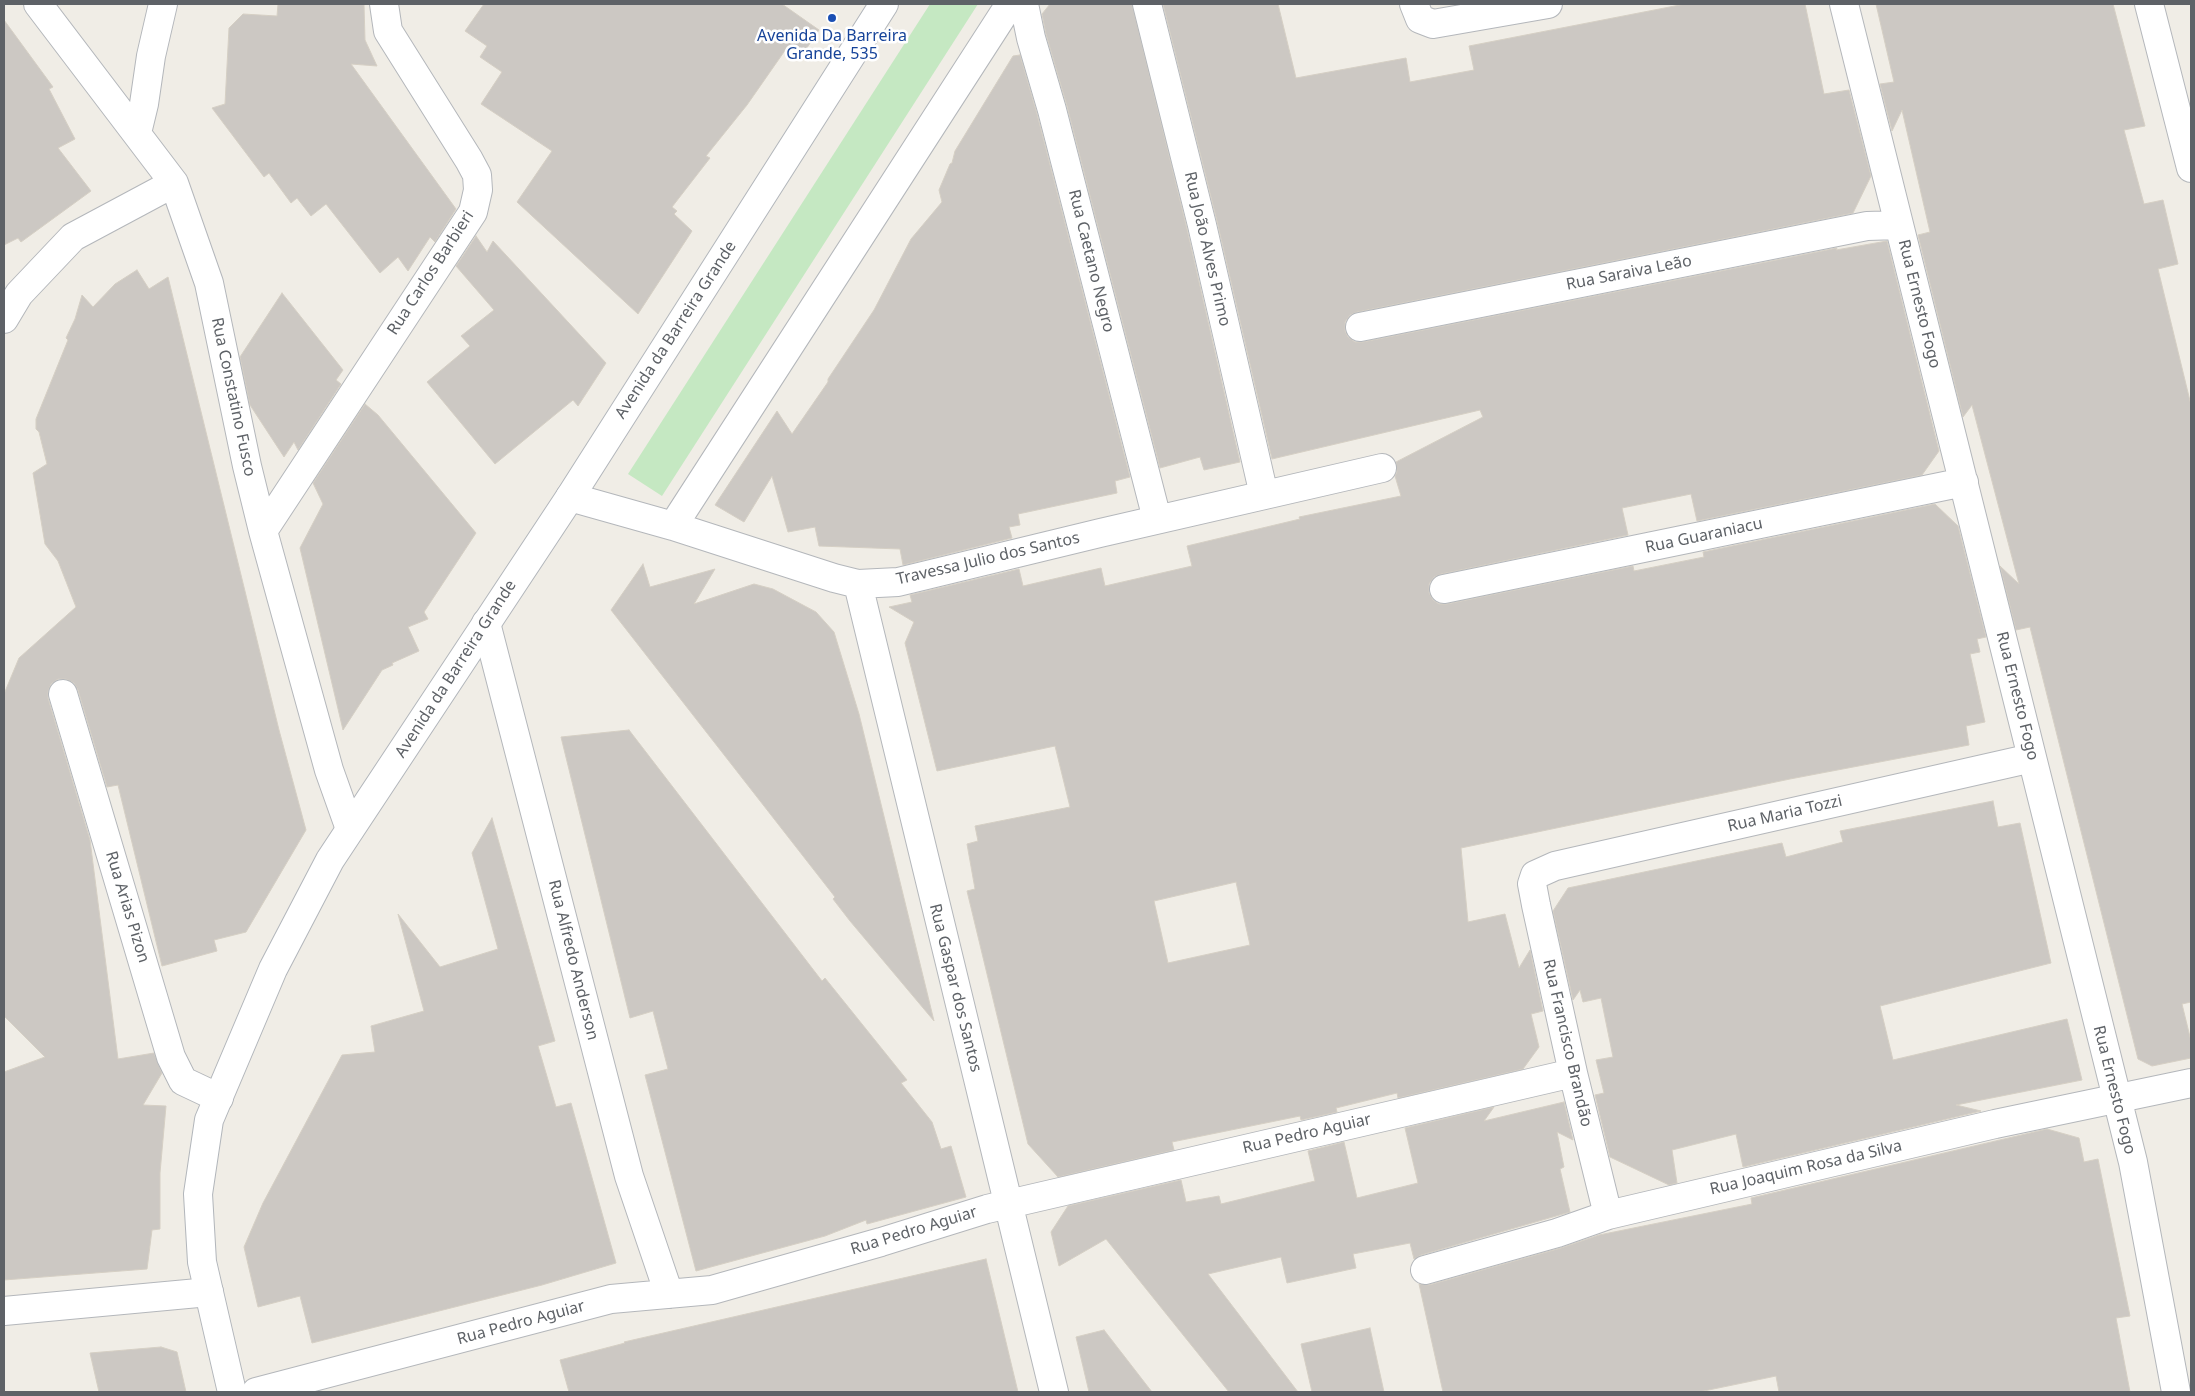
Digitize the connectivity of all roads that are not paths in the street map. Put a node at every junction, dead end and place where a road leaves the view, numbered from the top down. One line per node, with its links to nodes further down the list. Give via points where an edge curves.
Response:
1 (38, 4): 12 (street, Rua Constatino Fusco)
2 (163, 4): 12 (street)
3 (384, 4): 24 (street, Rua Carlos Barbieri, via 388,31 477,175 478,190 473,212)
4 (884, 4): 21 (street, Avenida da Barreira Grande)
5 (1010, 4): 23 (street)
6 (1024, 4): 22 (street, Rua Caetano Negro, via 1030,38 1052,110)
7 (1148, 4): 20 (street, Rua João Alves Primo)
8 (1548, 4): 11 (street, via 1434,24)
9 (1844, 4): 15 (street, Rua Ernesto Fogo)
10 (2149, 4): 13 (street)
11 (1417, 12)
12 (137, 132): 14 (street, Rua Constatino Fusco)
13 (2191, 168)
14 (174, 183): 16 (street, via 73,237 19,294); 24 (street, Rua Constatino Fusco, via 208,283)
15 (1899, 225): 17 (street, Rua Saraiva Leão, via 1867,226); 19 (street, Rua Ernesto Fogo)
16 (4, 318)
17 (1360, 327)
18 (1382, 468): 20 (street, Travessa Julio dos Santos)
19 (1964, 482): 26 (street, Rua Guaraniacu); 29 (street, Rua Ernesto Fogo)
20 (1264, 495): 22 (street, Travessa Julio dos Santos)
21 (570, 497): 23 (street, Travessa Julio dos Santos); 27 (street, Avenida da Barreira Grande)
22 (1157, 519): 25 (street, Travessa Julio dos Santos, via 898,582)
23 (673, 526): 25 (street, Travessa Julio dos Santos)
24 (263, 531): 30 (street, Rua Constatino Fusco, via 329,770)
25 (858, 584): 36 (street, Rua Gaspar dos Santos)
26 (1444, 589)
27 (486, 623): 30 (street, Avenida da Barreira Grande); 40 (street, Rua Alfredo Anderson, via 629,1176)
28 (63, 694): 34 (street, Rua Arias Pizon, via 171,1057 183,1081)
29 (2032, 758): 31 (street, Rua Maria Tozzi, via 1555,866); 35 (street, Rua Ernesto Fogo)
30 (350, 829): 34 (street, Avenida da Barreira Grande, via 330,860 273,969)
31 (1538, 873): 32 (street, Rua Francisco Brandão, via 1532,884)
32 (1573, 1073): 36 (street, Rua Pedro Aguiar); 37 (street, Rua Francisco Brandão)
33 (2191, 1083): 35 (street, Rua Joaquim Rosa da Silva)
34 (219, 1098): 39 (street, Avenida da Barreira Grande, via 209,1120 198,1194 202,1262)
35 (2116, 1098): 37 (street, Rua Joaquim Rosa da Silva); 45 (street, Rua Ernesto Fogo, via 2133,1162)
36 (1008, 1204): 40 (street, Rua Pedro Aguiar, via 712,1290); 44 (street, Rua Gaspar dos Santos)
37 (1608, 1215): 38 (street, Rua Joaquim Rosa da Silva, via 1557,1233)
38 (1425, 1270)
39 (209, 1292): 41 (street); 42 (street, Avenida da Barreira Grande)
40 (669, 1294): 43 (street, Rua Pedro Aguiar, via 611,1299)
41 (4, 1311)
42 (232, 1392)
43 (256, 1392)
44 (1054, 1392)
45 (2176, 1392)

